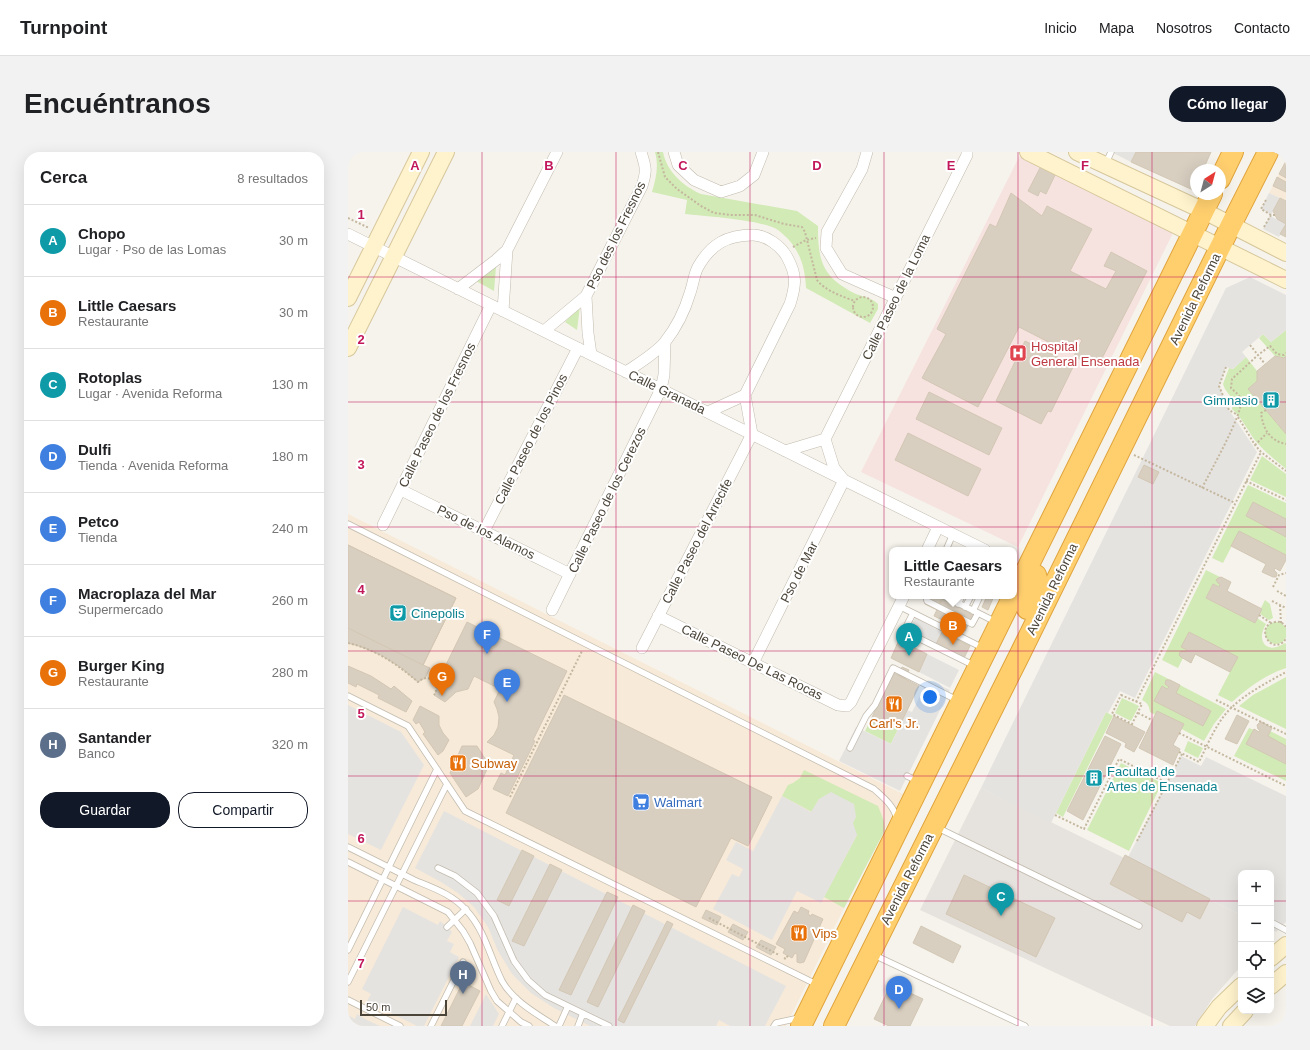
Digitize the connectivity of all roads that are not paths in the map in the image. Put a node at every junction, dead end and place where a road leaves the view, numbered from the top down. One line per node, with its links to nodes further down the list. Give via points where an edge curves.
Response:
1 (421, 152): 19 (main road)
2 (446, 152): 23 (main road)
3 (557, 152): 21 (street)
4 (641, 152): 26 (street, Pso des los Fresnos, via 646,172 642,186)
5 (674, 152): 6 (street, via 678,165 694,180 721,192 740,186 754,175)
6 (763, 152)
7 (867, 152): 28 (street, via 862,168 826,232 826,248 842,274)
8 (1077, 152): 13 (main road)
9 (1233, 152): 14 (highway)
10 (1268, 152): 16 (highway, Avenida Reforma)
11 (968, 153): 28 (street, Calle Paseo de la Loma)
12 (1031, 153): 17 (main road)
13 (1108, 158): 15 (main road)
14 (1226, 167)
15 (1208, 203): 16 (main road); 17 (highway)
16 (1231, 225): 20 (highway, Avenida Reforma); 22 (main road)
17 (1193, 233): 20 (main road); 53 (highway)
18 (348, 234): 19 (street, Calle Granada)
19 (373, 246): 23 (street, Calle Granada); 27 (main road)
20 (1220, 248): 24 (main road); 67 (highway, Avenida Reforma)
21 (507, 250): 25 (street); 30 (street)
22 (1286, 253)
23 (394, 257): 25 (street, Calle Granada); 33 (main road)
24 (1286, 280)
25 (458, 289): 29 (street, Calle Granada)
26 (586, 296): 31 (street); 35 (street)
27 (348, 298)
28 (896, 298): 41 (street, Calle Paseo de la Loma)
29 (491, 305): 30 (street, Calle Granada); 44 (street, Calle Paseo de los Fresnos)
30 (503, 311): 31 (street, Calle Granada)
31 (544, 331): 34 (street, Calle Granada)
32 (665, 342): 36 (street); 37 (street); 38 (street, via 685,307 698,267 711,250 722,241 738,236 756,235 772,240 785,252 793,268 794,290 790,304)
33 (348, 348)
34 (578, 348): 35 (street, Calle Granada); 48 (street, Calle Paseo de los Pinos)
35 (591, 354): 36 (street, Calle Granada)
36 (626, 372): 37 (street, Calle Granada)
37 (661, 389): 39 (street, Calle Granada); 54 (street, Calle Paseo de los Cerezos)
38 (745, 395): 39 (street); 40 (street)
39 (708, 412): 40 (street, Calle Granada)
40 (752, 434): 42 (street, Calle Granada); 64 (street, Calle Paseo del Arrecife)
41 (825, 439): 42 (street); 43 (street, via 834,468)
42 (785, 451): 43 (street, Calle Granada)
43 (844, 480): 47 (street, Calle Granada); 69 (street, Pso de Mar)
44 (401, 490): 46 (street, Calle Paseo de los Fresnos); 48 (street, Pso de los Alamos)
45 (348, 524): 76 (lane, via 874,790 890,804 896,814 898,824)
46 (383, 526)
47 (938, 527): 49 (street, Calle Granada); 50 (street)
48 (484, 531): 54 (street, Pso de los Alamos)
49 (953, 534): 51 (lane); 52 (street, Calle Granada)
50 (928, 547)
51 (947, 547)
52 (975, 547)
53 (1020, 567): 55 (highway); 67 (highway, via 1036,575 1039,586 1018,628)
54 (570, 574): 62 (street, Calle Paseo de los Cerezos)
55 (1017, 581)
56 (927, 599): 61 (lane, via 972,624)
57 (968, 599): 61 (lane)
58 (971, 599): 61 (lane)
59 (1012, 599): 65 (highway)
60 (901, 601): 63 (lane); 69 (street, Calle Paseo De Las Rocas, via 847,706 838,705)
61 (958, 603): 65 (lane)
62 (552, 610)
63 (913, 613): 68 (lane); 68 (lane, via 904,631)
64 (658, 616): 66 (street, Calle Paseo del Arrecife); 69 (street, Calle Paseo De Las Rocas)
65 (1000, 624): 68 (highway)
66 (642, 648)
67 (1021, 651): 75 (highway, Avenida Reforma)
68 (982, 659): 71 (highway)
69 (753, 663)
70 (348, 696): 73 (lane, via 408,726)
71 (961, 702): 72 (lane, via 893,668); 76 (highway, via 914,780)
72 (850, 748)
73 (437, 770): 74 (lane); 79 (lane)
74 (447, 784): 81 (lane); 98 (lane, via 465,811)
75 (934, 826): 87 (lane); 92 (highway, Avenida Reforma)
76 (891, 843): 98 (highway)
77 (348, 847): 79 (lane)
78 (348, 862): 82 (lane)
79 (389, 867): 81 (lane); 82 (lane)
80 (438, 868): 102 (lane, via 455,876 477,893 494,916 514,961 528,980 545,995)
81 (402, 874): 83 (lane); 84 (lane, via 446,894)
82 (383, 879): 83 (lane); 91 (lane)
83 (396, 886): 85 (lane, via 448,912); 96 (lane)
84 (466, 910): 85 (lane); 100 (lane, via 482,933 502,981)
85 (455, 920): 88 (lane); 103 (lane, via 470,943 491,991)
86 (1274, 924): 89 (lane)
87 (1139, 926)
88 (447, 927)
89 (1286, 930)
90 (1286, 944): 93 (main road)
91 (348, 950)
92 (870, 953): 116 (highway, Avenida Reforma); 117 (lane)
93 (1274, 955)
94 (463, 962): 108 (lane)
95 (1286, 973): 97 (main road)
96 (348, 982)
97 (1274, 983)
98 (820, 986): 106 (highway)
99 (1238, 989): 118 (main road, via 1219,1007)
100 (516, 998): 103 (lane); 111 (lane)
101 (348, 1000): 107 (lane)
102 (568, 1006): 104 (lane); 112 (lane)
103 (509, 1012): 109 (lane); 110 (lane)
104 (583, 1013): 113 (lane); 114 (lane)
105 (1242, 1014): 119 (main road)
106 (803, 1021): 115 (lane, via 776,1023)
107 (400, 1026)
108 (431, 1026)
109 (502, 1026)
110 (529, 1026)
111 (555, 1026)
112 (559, 1026)
113 (578, 1026)
114 (609, 1026)
115 (774, 1026)
116 (834, 1026)
117 (1025, 1026)
118 (1205, 1026)
119 (1231, 1026)

